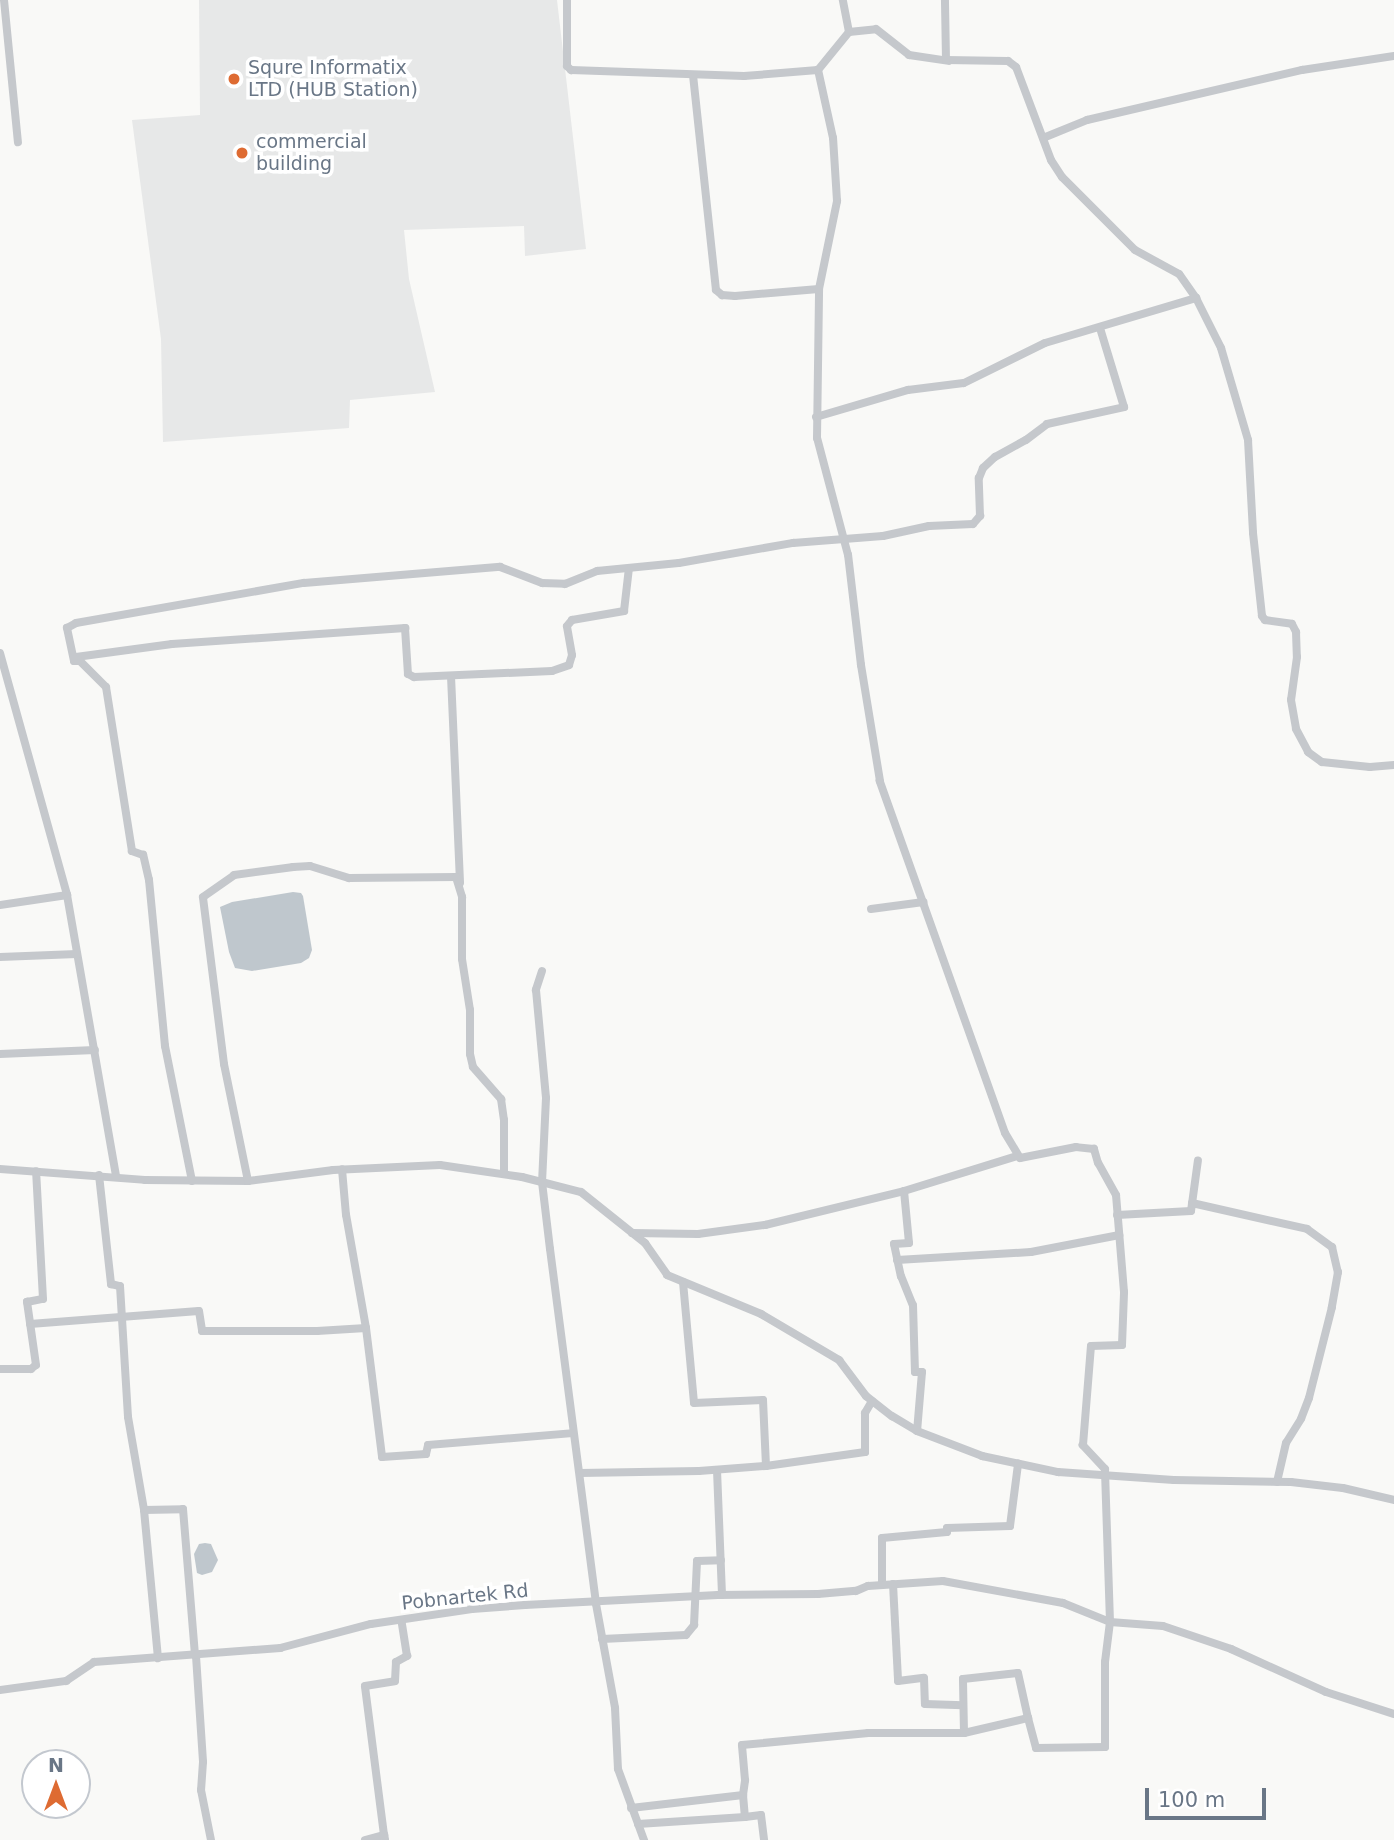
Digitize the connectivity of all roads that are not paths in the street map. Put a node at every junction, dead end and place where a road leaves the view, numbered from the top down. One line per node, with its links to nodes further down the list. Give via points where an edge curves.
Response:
1 (4, 0): 11 (street)
2 (567, 0): 9 (street, via 567,66 571,70)
3 (843, 0): 5 (street)
4 (945, 0): 7 (street, via 944,54)
5 (849, 32): 7 (street, via 876,29 909,55); 8 (street)
6 (1394, 56): 10 (street, via 1301,69 1087,120)
7 (949, 61): 10 (street, via 1011,63)
8 (818, 70): 9 (street); 12 (street, via 831,120 837,201)
9 (693, 75): 12 (street, via 716,290 735,296)
10 (1043, 138): 13 (street, via 1062,177 1135,250 1179,274)
11 (18, 142)
12 (819, 289): 15 (street)
13 (1196, 298): 14 (street); 21 (street, via 1221,348 1248,440 1262,616 1293,624 1296,632 1291,700 1296,729 1308,752 1322,762)
14 (1100, 328): 15 (street, via 1045,343 964,383 908,390); 16 (street, via 1123,408 1047,424 995,457 979,478 980,516 973,524)
15 (816, 417): 16 (street, via 819,449)
16 (843, 538): 17 (street); 24 (street, via 880,781)
17 (629, 568): 19 (street, via 597,571 556,584 493,567 260,590 71,625 66,632); 20 (street, via 624,611 578,618 568,626 569,665 552,671)
18 (0, 653): 23 (street)
19 (73, 658): 20 (street, via 172,644 405,628 410,676); 40 (street, via 106,687 132,851 144,856 149,880 165,1046)
20 (451, 676): 22 (street)
21 (1394, 765)
22 (460, 884): 37 (street, via 470,1054 473,1067 501,1100); 41 (street, via 456,877 448,876 349,878 310,866 234,875 202,897 224,1064)
23 (67, 895): 25 (street); 27 (street)
24 (925, 902): 26 (street); 32 (street)
25 (0, 905)
26 (871, 909)
27 (77, 954): 28 (street); 30 (street)
28 (0, 957)
29 (542, 971): 42 (street, via 536,990 546,1098)
30 (95, 1050): 31 (street); 39 (street)
31 (0, 1054)
32 (1017, 1156): 43 (street); 45 (street, via 1081,1146 1094,1149 1116,1195)
33 (1198, 1160): 44 (street)
34 (0, 1169): 36 (street)
35 (342, 1169): 37 (street, via 440,1165); 41 (street); 52 (street)
36 (36, 1171): 38 (street); 51 (street, via 43,1299 27,1302)
37 (504, 1173): 42 (street)
38 (99, 1175): 39 (street); 50 (street, via 111,1283 120,1286)
39 (116, 1177): 40 (street)
40 (192, 1181): 41 (street)
41 (247, 1181)
42 (542, 1182): 46 (street, via 581,1192); 56 (street)
43 (904, 1191): 46 (street, via 765,1226 698,1234); 48 (street, via 909,1243 894,1244)
44 (1192, 1203): 45 (street, via 1191,1211); 62 (street, via 1307,1229 1332,1247 1338,1272 1332,1307 1308,1398 1286,1443)
45 (1118, 1215): 47 (street)
46 (632, 1233): 49 (street, via 667,1275)
47 (1119, 1235): 48 (street, via 1031,1252); 61 (street, via 1122,1345 1091,1346 1083,1445 1105,1469)
48 (897, 1260): 55 (street, via 913,1305 915,1372 922,1372)
49 (682, 1282): 54 (street, via 761,1314 839,1360); 58 (street, via 694,1403 763,1400)
50 (122, 1318): 51 (street); 52 (street, via 200,1311 204,1331); 64 (street, via 128,1417)
51 (30, 1324): 53 (street, via 35,1368)
52 (366, 1328): 56 (street, via 382,1457 426,1454 428,1445)
53 (0, 1370)
54 (872, 1401): 55 (street); 58 (street, via 865,1413 865,1452)
55 (917, 1431): 57 (street, via 982,1456)
56 (573, 1433): 60 (street)
57 (1018, 1464): 61 (street); 67 (street, via 1010,1527 947,1528 947,1532 882,1538)
58 (766, 1465): 59 (street)
59 (717, 1470): 60 (street); 65 (street)
60 (580, 1473): 70 (street)
61 (1105, 1477): 62 (street); 72 (street)
62 (1277, 1482): 63 (street, via 1343,1488)
63 (1394, 1500)
64 (144, 1510): 74 (street, via 183,1509); 75 (street)
65 (720, 1560): 68 (street); 69 (street, via 696,1561)
66 (893, 1584): 67 (street, Pobnartek Rd); 72 (street, Pobnartek Rd, via 943,1581 1063,1603); 77 (street, via 898,1681 925,1678 925,1704)
67 (882, 1585): 68 (street, Pobnartek Rd, via 818,1594)
68 (722, 1595): 69 (street, Pobnartek Rd)
69 (697, 1596): 70 (street, Pobnartek Rd); 73 (street, via 694,1625 687,1635)
70 (596, 1604): 71 (street, Pobnartek Rd, via 472,1609); 73 (street)
71 (401, 1620): 74 (street, Pobnartek Rd, via 280,1648); 85 (street, via 407,1656 396,1662 395,1681 365,1686)
72 (1110, 1622): 78 (street, Pobnartek Rd, via 1174,1630 1231,1649 1326,1692); 79 (street, via 1105,1747 1036,1748)
73 (602, 1639): 82 (street, via 615,1708 618,1769)
74 (196, 1656): 75 (street, Pobnartek Rd); 86 (street, via 201,1790)
75 (158, 1658): 76 (street, Pobnartek Rd, via 94,1662 66,1681)
76 (0, 1690)
77 (963, 1705): 79 (street, via 963,1679 1018,1673); 80 (street)
78 (1394, 1714)
79 (1028, 1718): 80 (street)
80 (964, 1733): 81 (street, via 868,1733 742,1745)
81 (743, 1795): 82 (street); 83 (street)
82 (631, 1808): 84 (street)
83 (745, 1817): 84 (street); 89 (street, via 761,1815)
84 (638, 1824): 88 (street)
85 (385, 1837): 87 (street)
86 (211, 1840)
87 (365, 1840)
88 (644, 1840)
89 (764, 1840)

